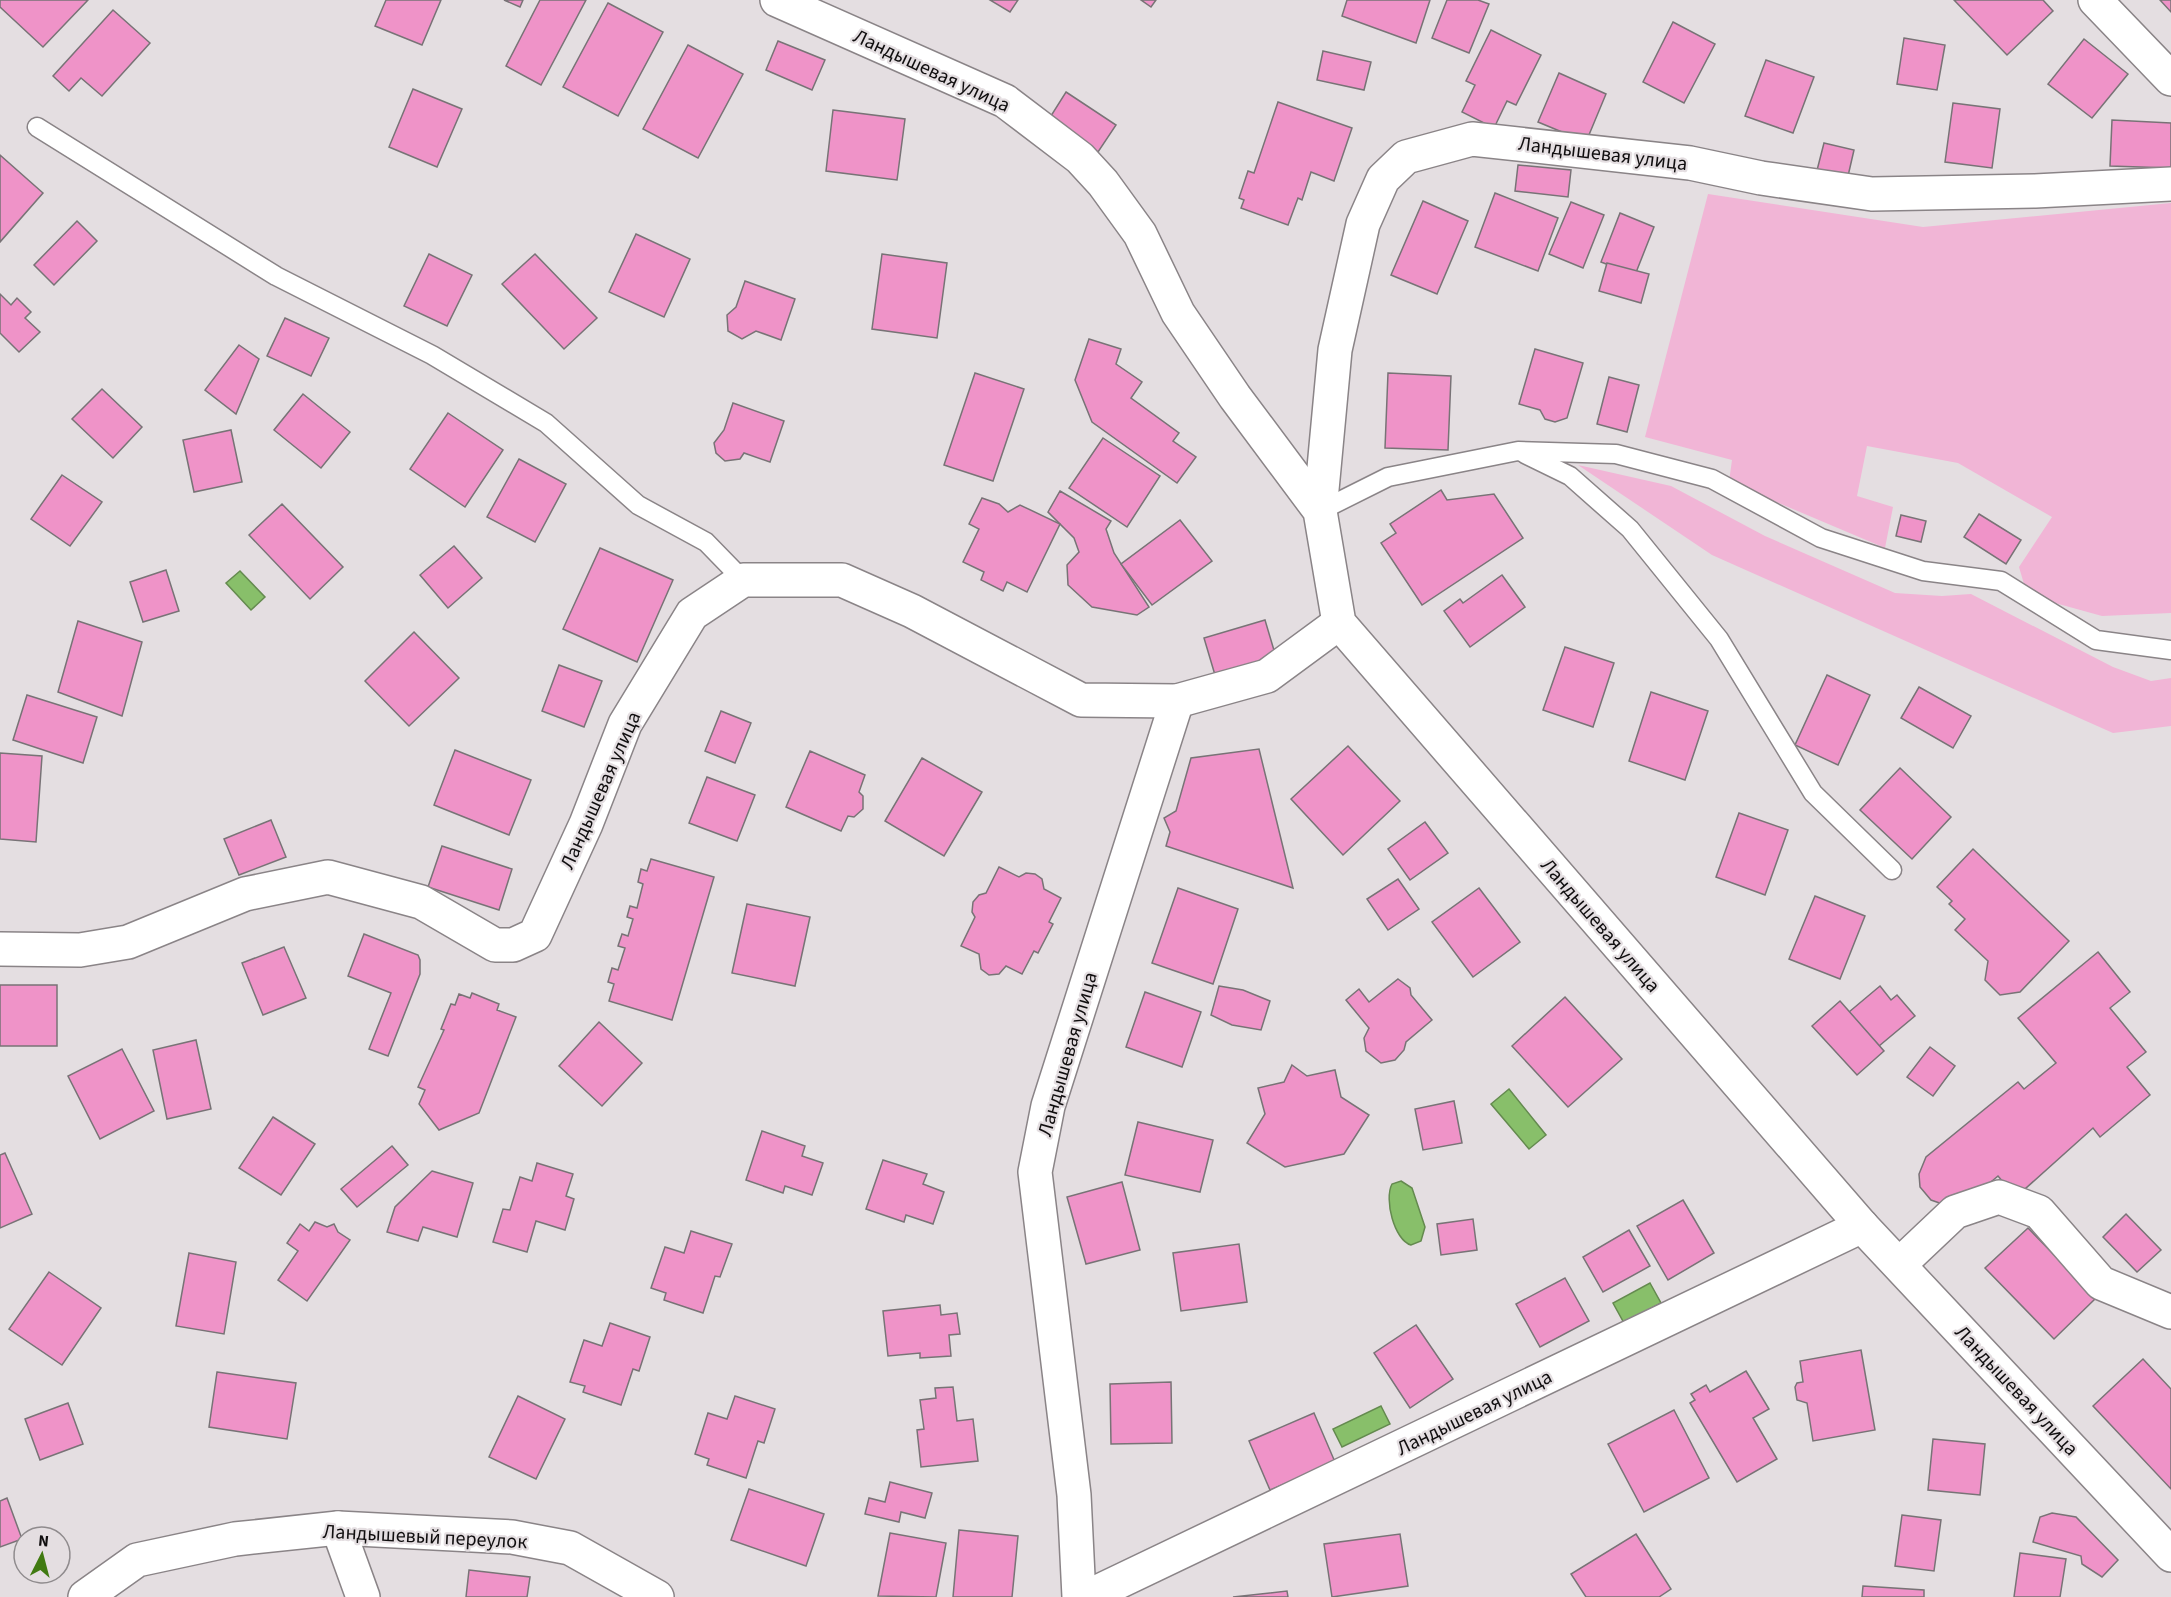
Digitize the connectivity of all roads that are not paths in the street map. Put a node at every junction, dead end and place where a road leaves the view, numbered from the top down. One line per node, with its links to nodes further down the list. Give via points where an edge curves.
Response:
1 (777, 0): 7 (street, Ландышевая улица, via 1005,100 1080,158 1140,234 1178,313)
2 (2094, 0): 3 (street)
3 (2171, 80)
4 (37, 127): 8 (lane, via 276,276 432,355 546,423 638,505 706,542)
5 (2171, 184): 7 (street, Ландышевая улица, via 1872,194 1690,163 1472,139 1406,157 1383,179 1363,224 1335,350)
6 (1518, 451): 7 (lane, via 1388,477); 10 (lane, via 1616,454 1712,479 1821,538 1923,572 2001,581 2096,640); 12 (lane, via 1570,476 1630,529 1719,639 1813,793)
7 (1320, 511): 9 (street, Ландышевая улица)
8 (743, 580): 11 (street, via 842,580 912,611 1081,700); 13 (street, Ландышевая улица, via 692,614 625,724 586,824 535,935 513,945 495,945 421,902 328,877 245,894 128,942 80,950)
9 (1339, 623): 11 (street, via 1267,675); 14 (street, Ландышевая улица)
10 (2171, 650)
11 (1177, 701): 22 (street, Ландышевая улица, via 1048,1106 1035,1172 1074,1495)
12 (1892, 870)
13 (0, 949)
14 (1862, 1226): 15 (street, Ландышевая улица); 23 (street, Ландышевая улица)
15 (1900, 1264): 16 (street, via 1955,1212 1999,1197 2039,1212 2101,1283); 18 (street, Ландышевая улица)
16 (2171, 1312)
17 (338, 1528): 19 (street, Ландышевый переулок, via 235,1539 137,1560); 20 (street); 21 (street, Ландышевый переулок, via 512,1537 570,1548)
18 (2171, 1555)
19 (86, 1597)
20 (363, 1597)
21 (657, 1597)
22 (1079, 1597)
23 (1087, 1597)

